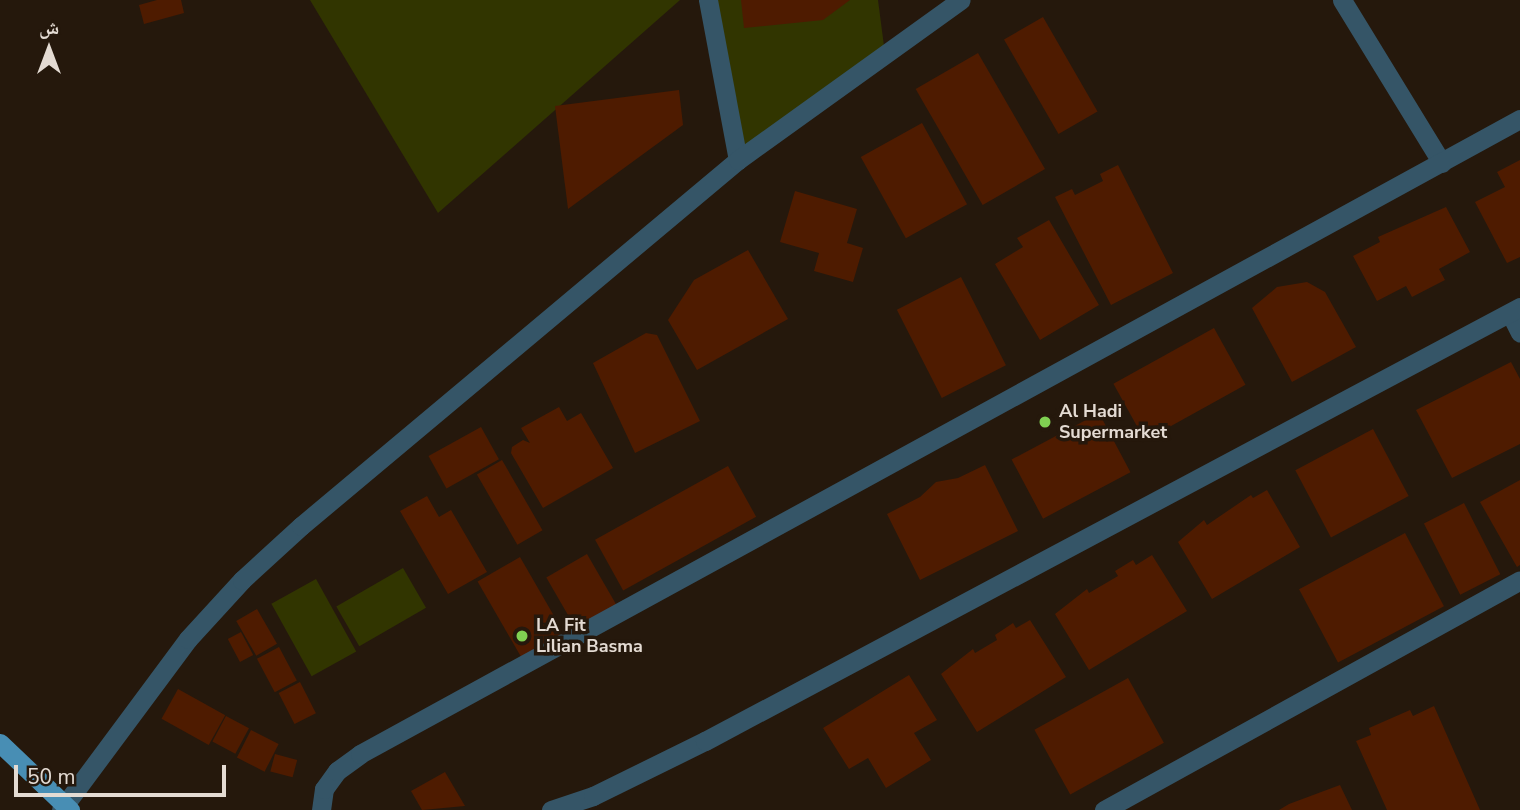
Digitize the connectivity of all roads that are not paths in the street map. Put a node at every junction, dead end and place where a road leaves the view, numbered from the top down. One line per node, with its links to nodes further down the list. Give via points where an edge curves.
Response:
1 (708, 0): 5 (street)
2 (961, 0): 5 (street)
3 (1342, 0): 6 (street)
4 (1520, 119): 6 (street)
5 (738, 160): 11 (street, via 242,580 188,639)
6 (1441, 163): 12 (street, via 359,754 337,771 324,789)
7 (1515, 310): 8 (street); 13 (street, via 705,741 593,796)
8 (1520, 333)
9 (1520, 580): 14 (street)
10 (0, 743): 11 (main road)
11 (66, 809)
12 (321, 810)
13 (551, 810)
14 (1104, 810)

